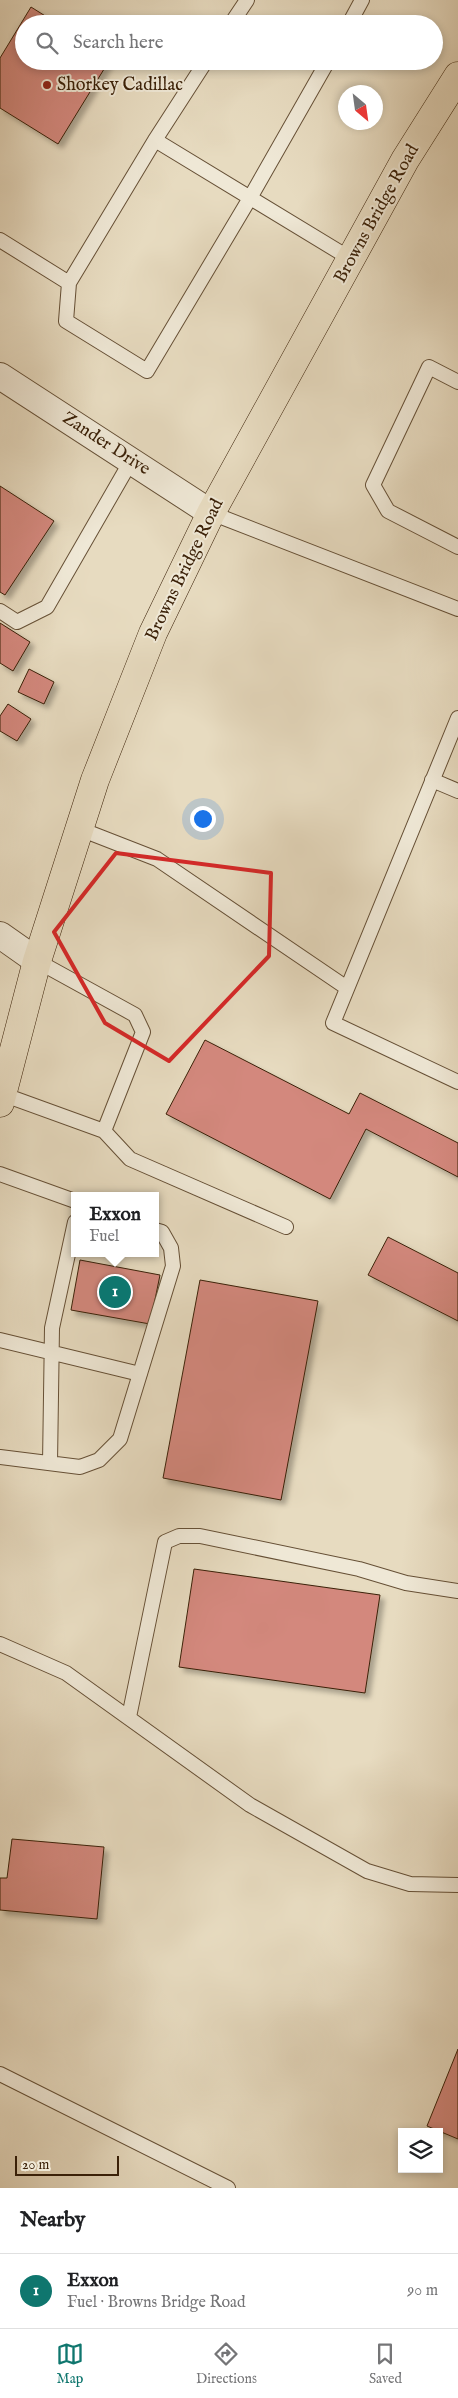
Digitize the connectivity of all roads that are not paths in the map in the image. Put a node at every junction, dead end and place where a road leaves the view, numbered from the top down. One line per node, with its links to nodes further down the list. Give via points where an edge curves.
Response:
1 (247, 0): 3 (lane)
2 (362, 0): 4 (lane)
3 (237, 15)
4 (354, 15)
5 (200, 70): 8 (lane)
6 (323, 70): 9 (lane)
7 (458, 76): 11 (main road, Browns Bridge Road, via 405,160)
8 (154, 140): 9 (lane); 12 (lane)
9 (250, 198): 11 (lane); 12 (lane, via 147,370 66,321)
10 (0, 240): 12 (lane)
11 (351, 259): 16 (main road, Browns Bridge Road)
12 (69, 283)
13 (0, 376): 15 (street, Zander Drive)
14 (458, 382): 17 (lane, via 429,367 374,485 388,510)
15 (131, 461): 16 (street, Zander Drive); 19 (lane, via 47,607 16,622)
16 (211, 513): 18 (lane); 23 (main road, Browns Bridge Road, via 153,633 95,780)
17 (458, 547)
18 (458, 609)
19 (0, 611)
20 (458, 718): 21 (lane)
21 (432, 780): 22 (lane); 26 (lane)
22 (458, 791)
23 (80, 829): 25 (main road, Browns Bridge Road); 26 (lane, via 157,859)
24 (0, 935): 25 (street)
25 (37, 961): 28 (main road, Browns Bridge Road); 29 (lane, via 135,1016 143,1032)
26 (347, 988): 27 (lane, via 333,1023)
27 (458, 1082)
28 (1, 1099): 29 (lane)
29 (104, 1131): 32 (lane, via 130,1159)
30 (0, 1174): 31 (lane)
31 (71, 1200)
32 (286, 1227)
33 (159, 1231): 37 (lane, via 171,1248 173,1266)
34 (71, 1240): 36 (lane, via 52,1328)
35 (0, 1340): 36 (lane)
36 (52, 1352): 37 (lane); 39 (lane)
37 (140, 1374): 39 (lane, via 120,1439 113,1446 98,1460 80,1467)
38 (0, 1457): 39 (lane)
39 (50, 1463)
40 (458, 1591): 42 (lane, via 406,1583 359,1569 200,1536 179,1536 165,1542)
41 (0, 1644): 42 (lane, via 66,1673)
42 (129, 1717): 43 (lane, via 250,1805 367,1870 410,1884)
43 (458, 1885)
44 (0, 2074): 45 (lane)
45 (228, 2188)

